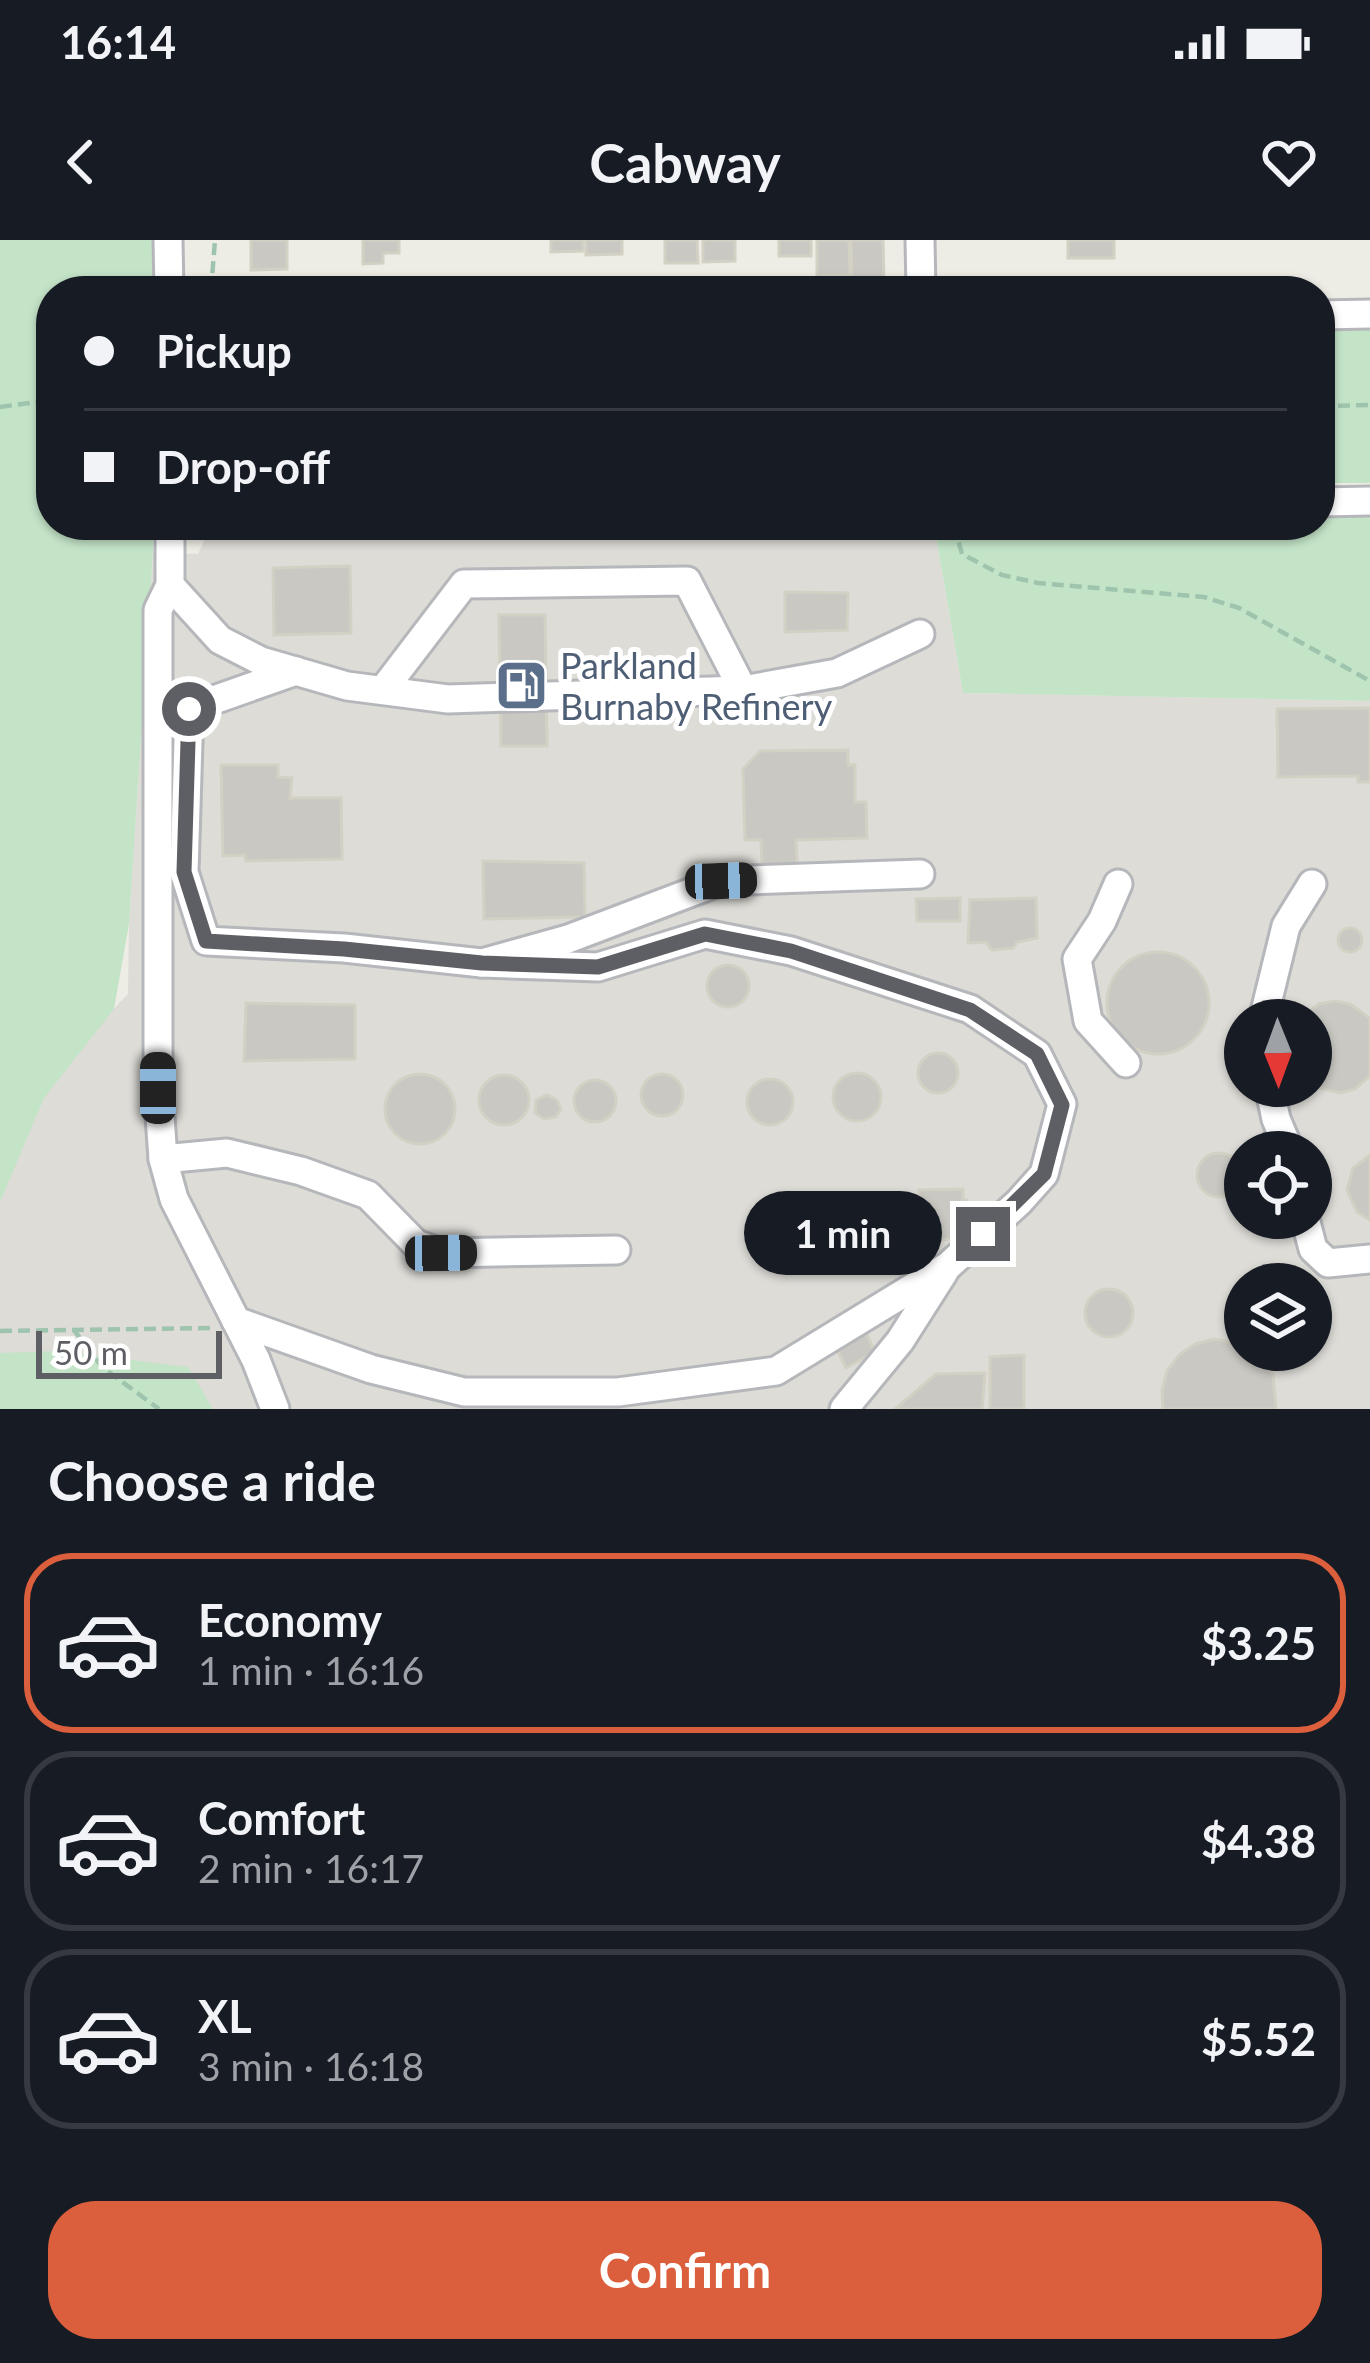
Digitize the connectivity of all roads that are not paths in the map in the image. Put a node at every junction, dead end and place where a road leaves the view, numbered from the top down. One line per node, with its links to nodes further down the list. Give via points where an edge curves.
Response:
1 (168, 240): 3 (street)
2 (920, 240): 4 (street)
3 (169, 276)
4 (921, 276)
5 (1370, 314): 6 (street)
6 (1335, 315)
7 (1370, 501): 8 (street)
8 (1335, 502)
9 (170, 540): 10 (street)
10 (170, 584): 12 (street, via 220,640); 16 (street, via 158,610)
11 (920, 634): 13 (street, via 838,673)
12 (296, 671): 14 (street); 15 (street)
13 (743, 689): 14 (street, via 448,699); 14 (street, via 687,581 464,584)
14 (383, 690)
15 (189, 709): 16 (street); 20 (street, via 184,872 206,941)
16 (158, 720): 23 (street)
17 (920, 874): 20 (street, via 721,881)
18 (1118, 884): 22 (street, via 1077,959 1088,1022)
19 (1312, 884): 21 (street, via 1286,926)
20 (482, 963): 27 (street, via 598,967 705,934 791,951 970,1010 1037,1054 1062,1105 1044,1174)
21 (1268, 999)
22 (1126, 1063)
23 (163, 1159): 25 (street, via 227,1153 301,1171 368,1195 416,1244 441,1253); 28 (street, via 174,1199)
24 (1310, 1239): 26 (street, via 1328,1263)
25 (616, 1250)
26 (1370, 1259)
27 (948, 1266): 28 (street, via 776,1371 618,1392 464,1392); 30 (street, via 901,1341)
28 (237, 1324): 29 (street)
29 (275, 1409)
30 (844, 1409)

